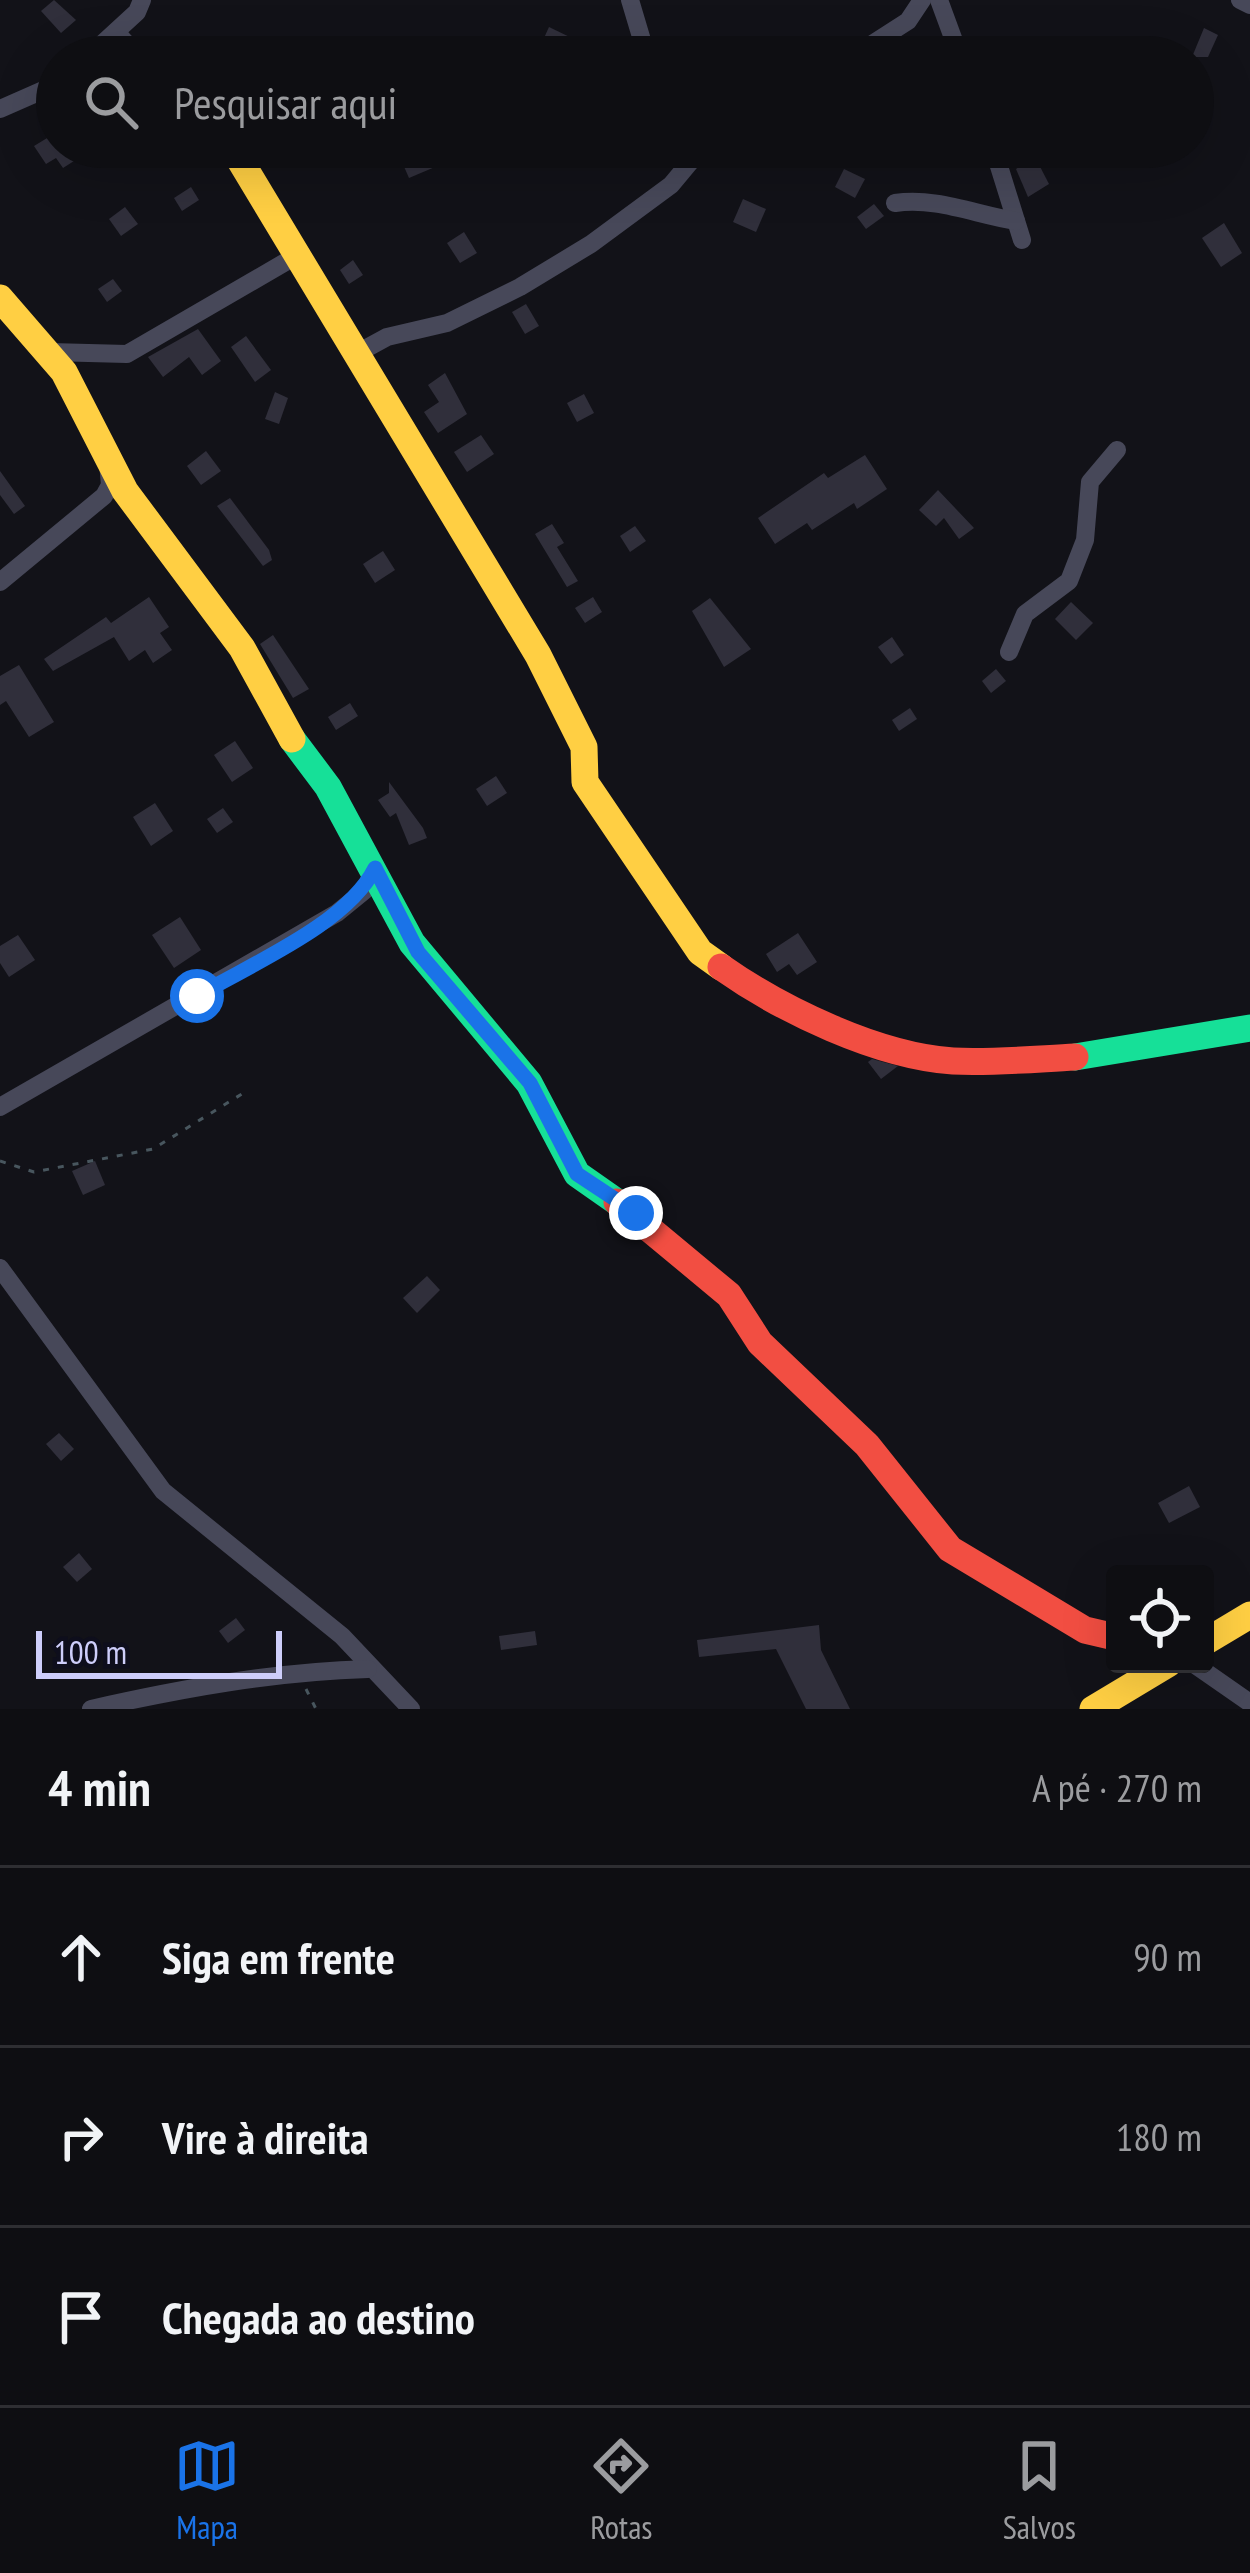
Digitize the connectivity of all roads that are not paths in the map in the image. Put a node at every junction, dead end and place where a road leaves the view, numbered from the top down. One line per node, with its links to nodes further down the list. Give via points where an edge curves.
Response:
1 (142, 0): 7 (street)
2 (630, 0): 10 (street)
3 (922, 0): 11 (street)
4 (939, 0): 12 (street)
5 (1240, 0): 6 (street)
6 (1250, 5)
7 (116, 32): 8 (street); 9 (street)
8 (112, 36)
9 (120, 36)
10 (641, 36)
11 (885, 36)
12 (952, 36)
13 (36, 93): 14 (street)
14 (0, 109)
15 (246, 168): 21 (street)
16 (679, 168): 24 (street, via 671,185 520,287)
17 (999, 168): 19 (street)
18 (895, 203): 19 (street, via 932,200)
19 (1016, 220): 20 (street)
20 (1022, 240)
21 (301, 253): 23 (street, via 127,354); 24 (street)
22 (0, 298): 23 (street)
23 (50, 352): 26 (street)
24 (355, 355): 30 (street, via 538,655 584,747 585,782 700,952 776,1007 950,1061 1074,1057)
25 (1118, 449): 28 (street, via 1090,482 1085,540 1069,581 1022,618)
26 (108, 461): 27 (street, via 104,496); 29 (street, via 242,648)
27 (0, 582)
28 (1010, 652)
29 (375, 868): 31 (street, via 364,891 337,913); 34 (street, via 418,952 530,1083 577,1174 729,1295 760,1343 866,1444 950,1549 1085,1630)
30 (1250, 1028)
31 (0, 1107)
32 (0, 1268): 37 (street, via 163,1491 343,1636)
33 (1250, 1615): 35 (street)
34 (1106, 1634)
35 (1214, 1643)
36 (1214, 1661): 39 (street)
37 (368, 1669): 40 (street, via 195,1684); 41 (street)
38 (1153, 1673): 42 (street)
39 (1250, 1703)
40 (91, 1709)
41 (411, 1709)
42 (1093, 1709)

